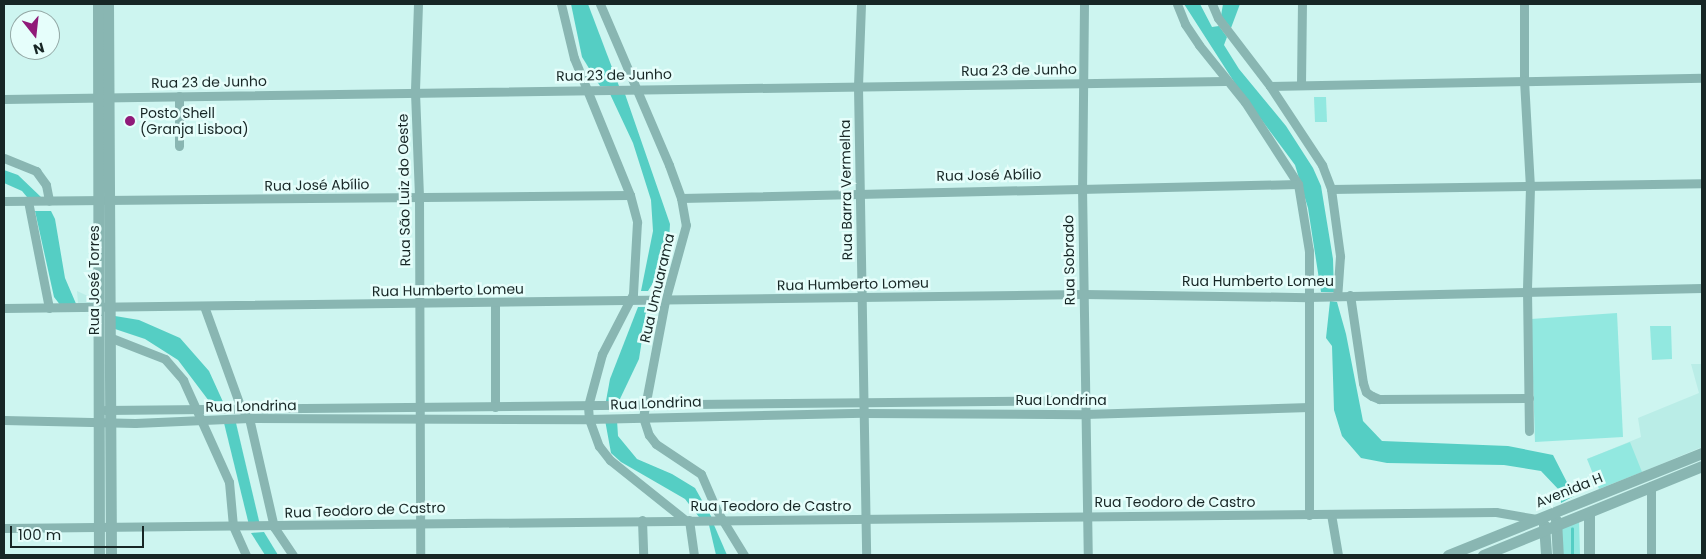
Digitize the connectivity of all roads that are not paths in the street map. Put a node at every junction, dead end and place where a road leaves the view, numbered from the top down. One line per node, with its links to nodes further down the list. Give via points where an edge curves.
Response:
1 (98, 4): 23 (street, Rua José Torres)
2 (108, 4): 23 (street, Rua José Torres)
3 (418, 4): 21 (street, Rua São Luiz do Oeste)
4 (561, 4): 20 (street, Rua Umuarama, via 574,58)
5 (600, 4): 19 (street, Rua Umuarama)
6 (860, 4): 18 (street, Rua Barra Vermelha)
7 (1084, 4): 15 (street, Rua Sobrado)
8 (1177, 4): 14 (street, via 1185,24)
9 (1212, 4): 17 (street, via 1218,18)
10 (1302, 4): 16 (street)
11 (1524, 4): 13 (street)
12 (1702, 78): 13 (street)
13 (1524, 80): 16 (street); 30 (street)
14 (1225, 81): 15 (street, Rua 23 de Junho); 28 (street, via 1251,110)
15 (1085, 82): 18 (street, Rua 23 de Junho); 29 (street, Rua Sobrado)
16 (1301, 84): 17 (street)
17 (1270, 86): 31 (street, via 1317,157)
18 (858, 87): 19 (street, Rua 23 de Junho); 32 (street, Rua Barra Vermelha)
19 (635, 88): 20 (street, Rua 23 de Junho); 35 (street, Rua Umuarama)
20 (590, 90): 21 (street, Rua 23 de Junho); 33 (street, Rua Umuarama)
21 (415, 92): 22 (street, Rua 23 de Junho); 34 (street, Rua São Luiz do Oeste)
22 (179, 96): 23 (street, Rua 23 de Junho); 25 (street)
23 (103, 97): 24 (street, Rua 23 de Junho); 39 (street, Rua José Torres)
24 (4, 99)
25 (179, 146)
26 (4, 158): 38 (street, via 36,171 46,185)
27 (1702, 182): 30 (street)
28 (1298, 184): 29 (street, Rua José Abílio); 45 (street, via 1309,251)
29 (1082, 187): 32 (street, Rua José Abílio); 42 (street, Rua Sobrado)
30 (1530, 187): 31 (street); 41 (street)
31 (1332, 190): 43 (street, via 1340,256)
32 (860, 192): 35 (street, Rua José Abílio); 46 (street, Rua Barra Vermelha)
33 (630, 195): 34 (street, Rua José Abílio); 48 (street, Rua Umuarama, via 637,222 633,294)
34 (419, 197): 39 (street, Rua José Abílio); 50 (street, Rua São Luiz do Oeste)
35 (682, 198): 47 (street, Rua Umuarama, via 684,232)
36 (4, 201): 37 (street, Rua José Abílio)
37 (28, 201): 38 (street, Rua José Abílio); 54 (street)
38 (49, 201): 39 (street, Rua José Abílio)
39 (103, 201): 51 (street, Rua José Torres)
40 (1702, 288): 41 (street, Rua Humberto Lomeu)
41 (1527, 290): 44 (street, Rua Humberto Lomeu); 56 (street)
42 (1083, 294): 45 (street, Rua Humberto Lomeu); 46 (street, Rua Humberto Lomeu); 57 (street, Rua Sobrado)
43 (1337, 295): 44 (street, Rua Humberto Lomeu); 45 (street, Rua Humberto Lomeu)
44 (1350, 296): 56 (street, via 1363,383 1372,396 1379,399)
45 (1308, 297): 63 (street)
46 (861, 298): 47 (street, Rua Humberto Lomeu); 58 (street, Rua Barra Vermelha)
47 (665, 301): 48 (street, Rua Humberto Lomeu); 61 (street, Rua Umuarama)
48 (629, 302): 49 (street, Rua Humberto Lomeu); 60 (street, Rua Umuarama, via 602,354)
49 (495, 304): 50 (street, Rua Humberto Lomeu); 62 (street)
50 (420, 305): 52 (street, Rua Humberto Lomeu); 66 (street, Rua São Luiz do Oeste)
51 (105, 306): 52 (street, Rua Humberto Lomeu); 54 (street, Rua Humberto Lomeu); 55 (street, Rua José Torres); 70 (street, Rua José Torres)
52 (204, 306): 65 (street)
53 (4, 308): 54 (street, Rua Humberto Lomeu)
54 (49, 308)
55 (110, 337): 64 (street, via 165,359 183,380); 70 (street, Rua José Torres)
56 (1529, 398): 77 (street)
57 (1085, 400): 58 (street, Rua Londrina); 68 (street, Rua Sobrado)
58 (863, 402): 59 (street, Rua Londrina); 67 (street, Rua Barra Vermelha)
59 (706, 405): 61 (street, Rua Londrina); 69 (street)
60 (588, 406): 61 (street, Rua Londrina); 62 (street, Rua Londrina); 74 (street, Rua Umuarama)
61 (647, 406): 71 (street, Rua Umuarama)
62 (495, 407): 66 (street, Rua Londrina)
63 (1308, 407): 68 (street, Rua Londrina); 84 (street)
64 (197, 408): 65 (street, Rua Londrina); 70 (street, Rua Londrina); 76 (street)
65 (241, 408): 66 (street, Rua Londrina); 72 (street)
66 (419, 408): 73 (street, Rua São Luiz do Oeste)
67 (863, 413): 68 (street, Rua Londrina); 69 (street, Rua Londrina); 90 (street, Rua Barra Vermelha)
68 (1085, 414): 85 (street, Rua Sobrado)
69 (706, 415): 71 (street, Rua Londrina)
70 (106, 416): 75 (street, Rua Londrina); 76 (street, Rua Londrina); 92 (street, Rua José Torres); 95 (street, Rua José Torres)
71 (644, 417): 74 (street, Rua Londrina); 89 (street, via 649,435 656,444 701,474)
72 (248, 418): 73 (street, Rua Londrina); 76 (street, Rua Londrina); 96 (street)
73 (420, 419): 74 (street, Rua Londrina); 91 (street, Rua São Luiz do Oeste)
74 (590, 419): 88 (street, Rua Umuarama, via 599,446 610,460)
75 (4, 420)
76 (201, 420): 93 (street, via 229,482)
77 (1529, 431)
78 (1702, 453): 81 (street, Avenida H)
79 (1702, 466): 80 (street, Avenida H)
80 (1651, 486): 82 (street, Avenida H); 115 (street)
81 (1553, 513): 86 (street, Avenida H); 94 (street)
82 (1589, 513): 94 (street, Avenida H); 114 (street)
83 (1331, 514): 84 (street, Rua Teodoro de Castro); 86 (street, Rua Teodoro de Castro, via 1496,512); 109 (street)
84 (1309, 515): 85 (street, Rua Teodoro de Castro)
85 (1087, 516): 90 (street, Rua Teodoro de Castro); 108 (street, Rua Sobrado)
86 (1538, 519): 98 (street); 110 (street, Avenida H)
87 (642, 520): 88 (street, Rua Teodoro de Castro); 91 (street, Rua Teodoro de Castro); 104 (street)
88 (686, 520): 89 (street, Rua Teodoro de Castro); 105 (street)
89 (724, 521): 90 (street, Rua Teodoro de Castro); 106 (street)
90 (866, 521): 107 (street, Rua Barra Vermelha)
91 (420, 522): 96 (street, Rua Teodoro de Castro); 103 (street, Rua São Luiz do Oeste)
92 (111, 526): 93 (street, Rua Teodoro de Castro); 95 (street, Rua Teodoro de Castro); 100 (street, Rua José Torres)
93 (233, 526): 96 (street, Rua Teodoro de Castro); 101 (street)
94 (1558, 526): 98 (street, Avenida H); 113 (street)
95 (99, 527): 97 (street, Rua Teodoro de Castro); 99 (street, Rua José Torres)
96 (274, 527): 102 (street)
97 (4, 528)
98 (1546, 531): 111 (street, Avenida H); 112 (street)
99 (99, 555)
100 (111, 555)
101 (246, 555)
102 (293, 555)
103 (420, 555)
104 (643, 555)
105 (694, 555)
106 (744, 555)
107 (866, 555)
108 (1088, 555)
109 (1338, 555)
110 (1448, 555)
111 (1483, 555)
112 (1546, 555)
113 (1558, 555)
114 (1589, 555)
115 (1651, 555)

